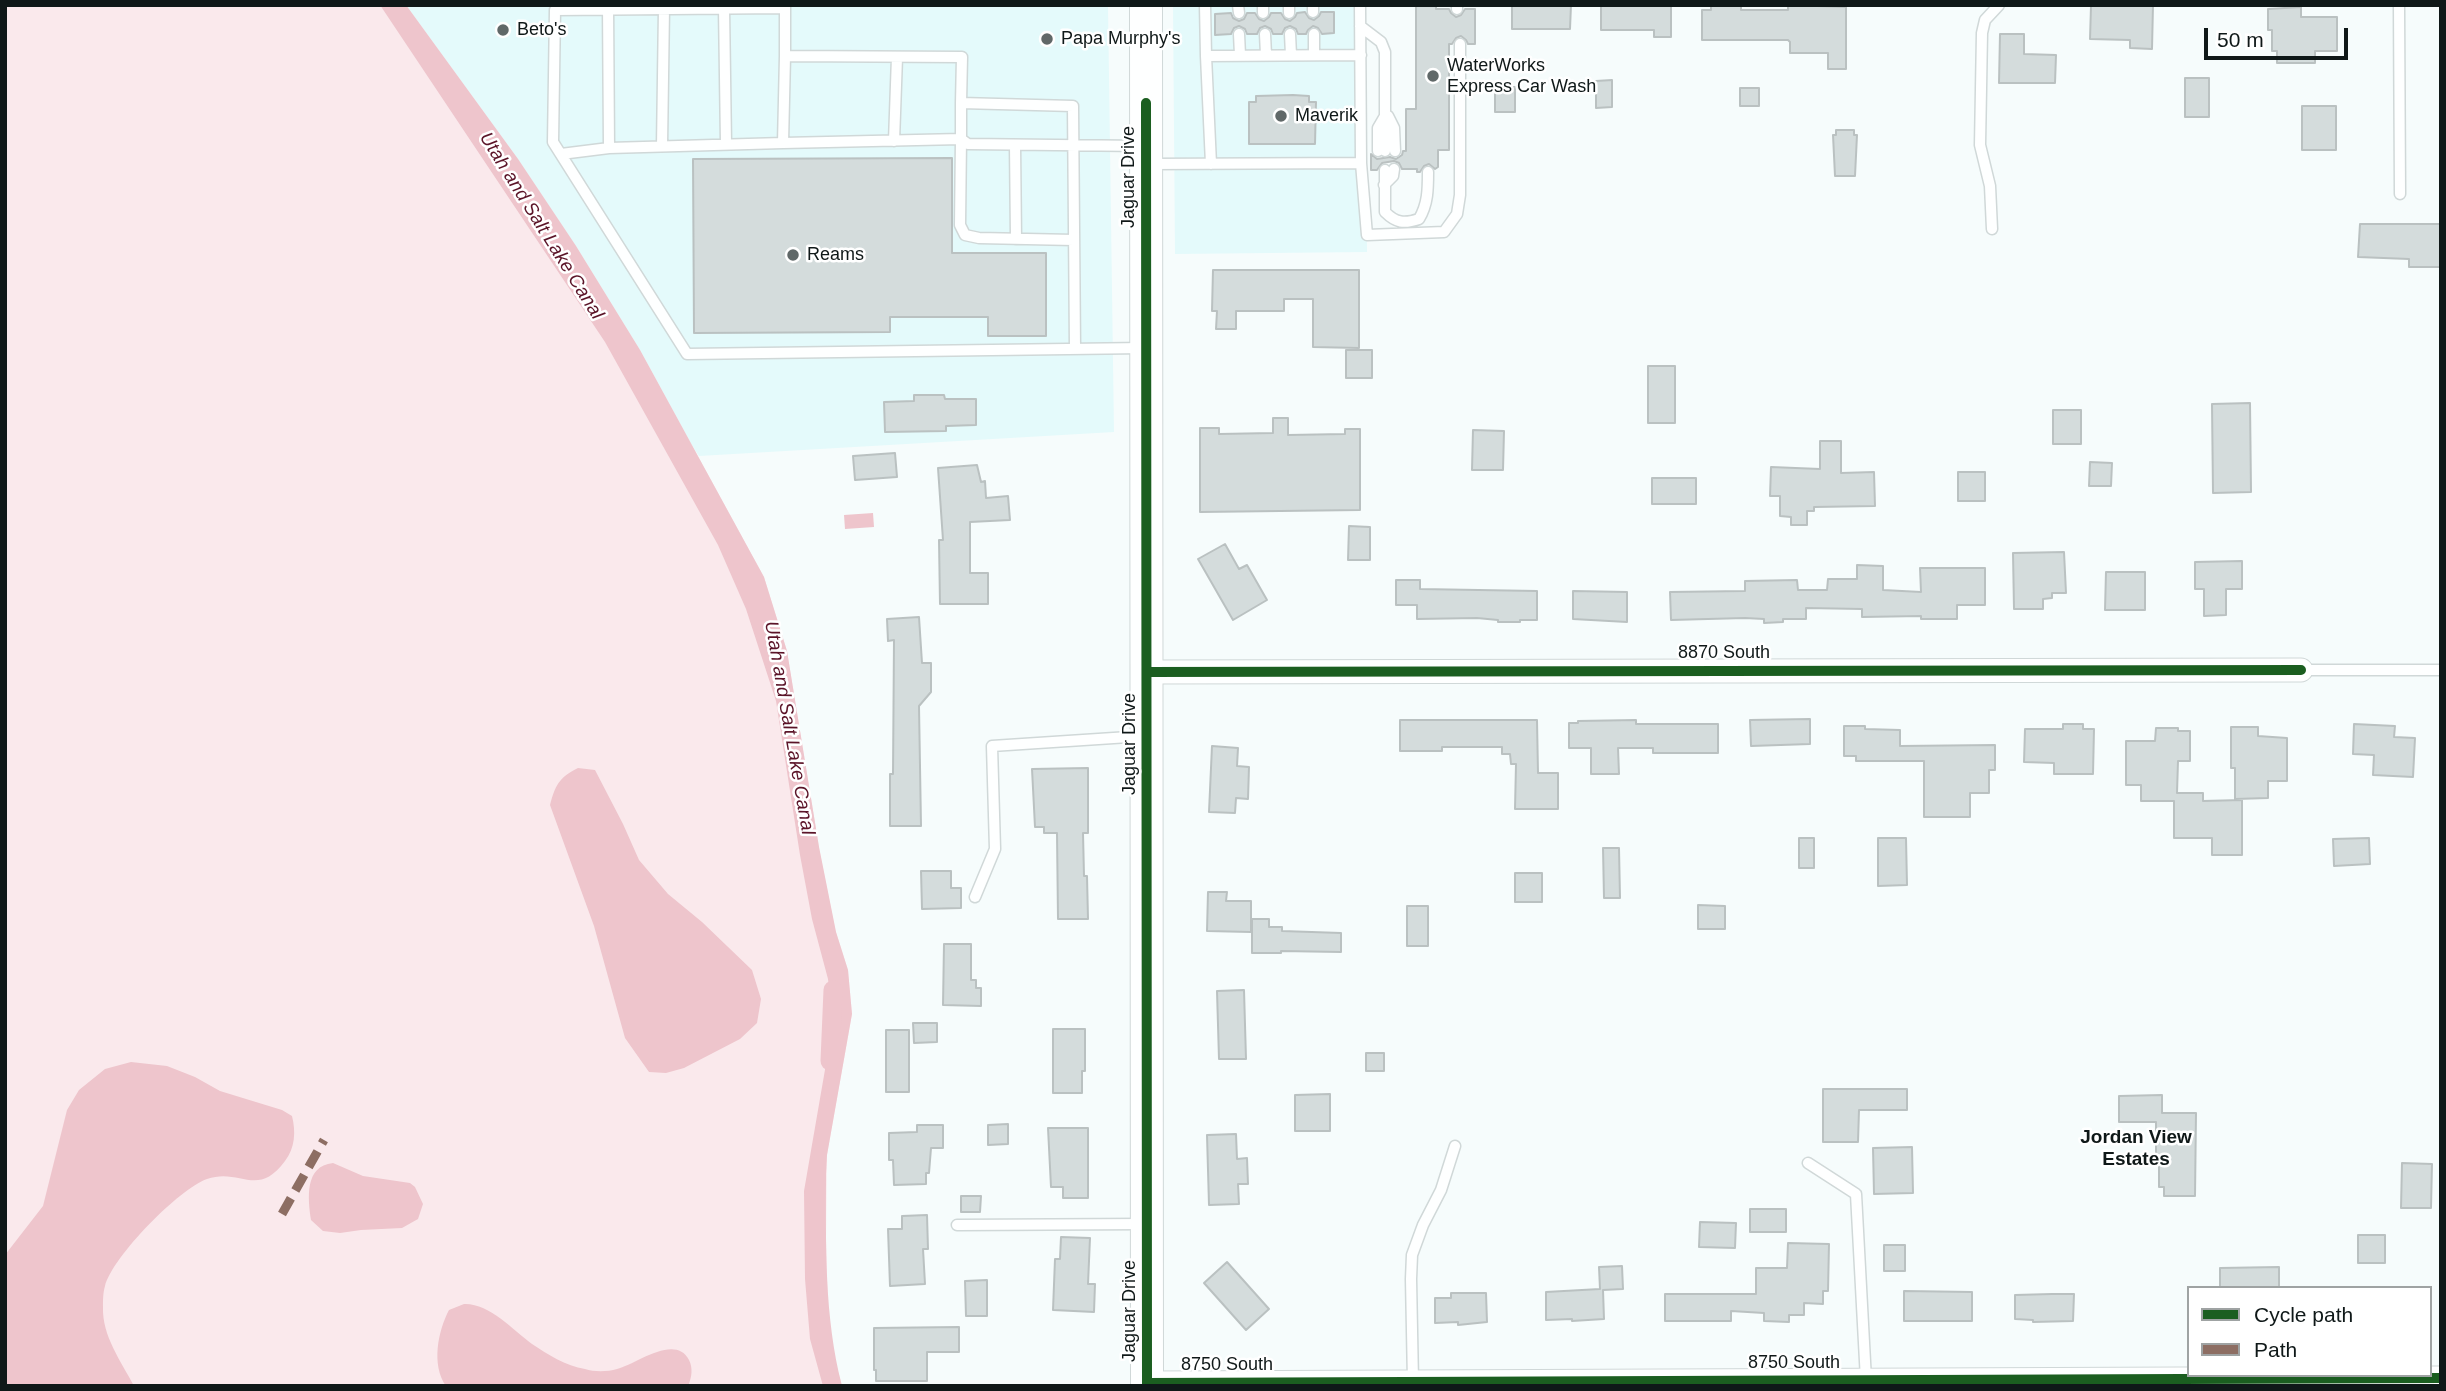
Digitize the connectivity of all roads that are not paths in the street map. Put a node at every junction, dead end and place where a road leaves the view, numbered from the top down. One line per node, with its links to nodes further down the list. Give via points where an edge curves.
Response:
1 (1146, 5): 35 (main road, Jaguar Drive)
2 (1205, 5): 22 (lane)
3 (1360, 5): 10 (lane)
4 (1999, 5): 41 (lane, via 1985,20 1982,33 1980,145 1990,187)
5 (2399, 5): 40 (lane)
6 (785, 6): 9 (lane); 21 (lane)
7 (608, 7): 8 (lane); 32 (lane); 34 (lane, via 555,10 553,142)
8 (664, 8): 9 (lane); 30 (lane)
9 (724, 8): 28 (lane)
10 (1360, 26): 20 (lane); 33 (lane, via 1381,42 1385,52)
11 (1239, 34): 16 (lane)
12 (1265, 34): 17 (lane)
13 (1290, 34): 18 (lane)
14 (1314, 34): 19 (lane)
15 (1460, 44): 36 (lane, via 1460,195 1457,214 1444,232 1367,235)
16 (1240, 55): 17 (lane); 22 (lane)
17 (1266, 55): 18 (lane)
18 (1291, 55): 19 (lane)
19 (1314, 55): 20 (lane)
20 (1361, 55): 36 (lane)
21 (785, 56): 23 (lane); 27 (lane)
22 (1206, 56): 37 (lane)
23 (897, 57): 24 (lane, via 962,57); 26 (lane)
24 (961, 103): 25 (lane); 31 (lane, via 1073,106)
25 (961, 139): 26 (lane); 29 (lane, via 968,144); 42 (lane, via 960,225 965,235)
26 (894, 141): 27 (lane)
27 (783, 143): 28 (lane)
28 (726, 144): 30 (lane)
29 (1015, 145): 31 (lane); 42 (lane)
30 (662, 146): 32 (lane)
31 (1074, 147): 35 (lane); 43 (lane)
32 (609, 148): 34 (lane)
33 (1386, 151)
34 (561, 154): 45 (lane, via 687,354)
35 (1147, 155): 37 (lane); 44 (main road, Jaguar Drive)
36 (1361, 163): 37 (lane)
37 (1211, 164)
38 (1386, 169): 39 (lane, via 1394,176 1384,186 1385,212 1395,221 1407,223 1419,219 1424,209)
39 (1428, 172)
40 (2400, 194)
41 (1992, 229)
42 (1017, 239): 43 (lane)
43 (1074, 240): 45 (lane)
44 (1147, 348): 45 (lane); 48 (main road, Jaguar Drive)
45 (1075, 349)
46 (2301, 670): 47 (lane); 48 (street, 8870 South)
47 (2441, 670)
48 (1147, 672): 49 (main road, Jaguar Drive)
49 (1147, 736): 50 (lane, via 992,746 995,849); 53 (main road, Jaguar Drive)
50 (975, 897)
51 (1454, 1146): 57 (lane, via 1441,1190 1412,1255)
52 (1808, 1163): 56 (lane, via 1856,1194)
53 (1147, 1224): 54 (lane); 59 (main road, Jaguar Drive)
54 (957, 1225)
55 (2441, 1378): 56 (street, 8750 South)
56 (1866, 1380): 58 (street, 8750 South)
57 (1413, 1382): 58 (street, 8750 South); 59 (street, 8750 South)
58 (1747, 1383)
59 (1147, 1384)

